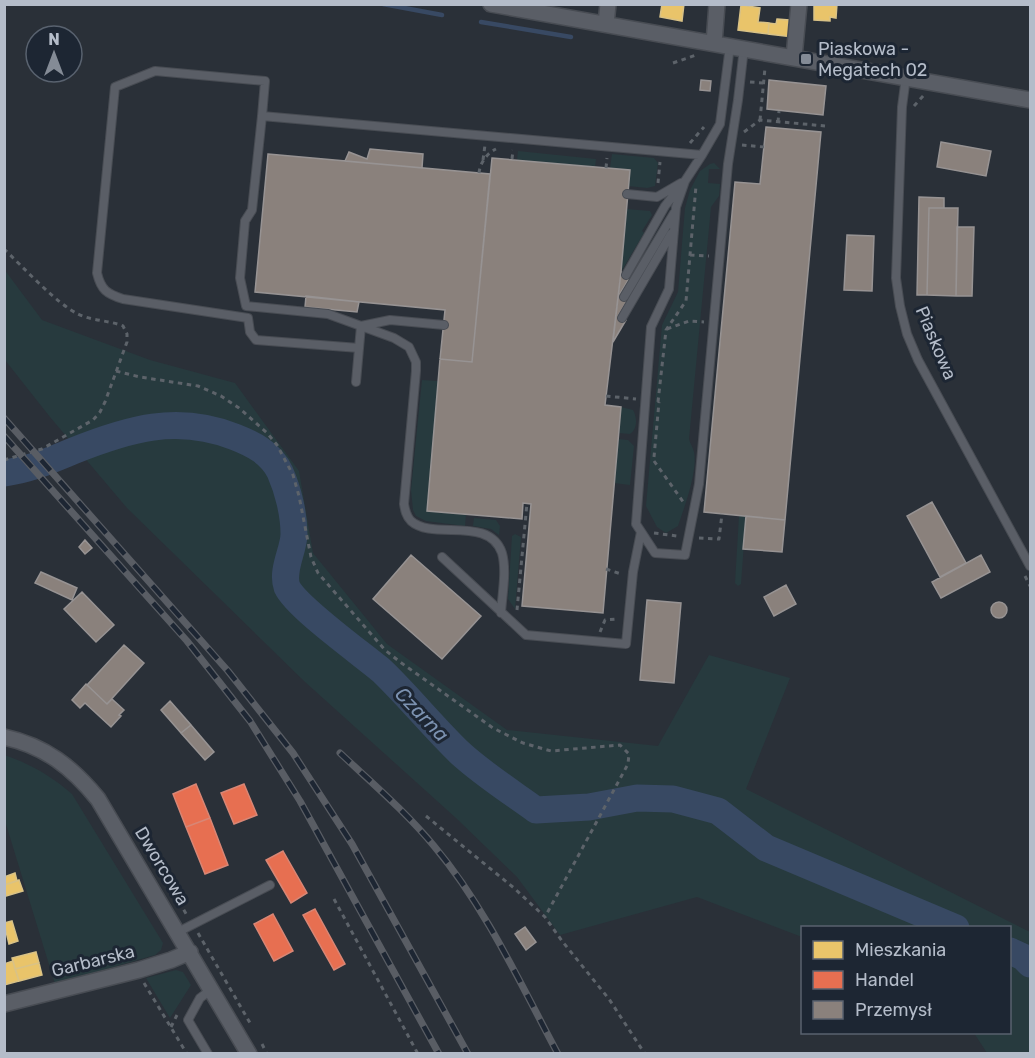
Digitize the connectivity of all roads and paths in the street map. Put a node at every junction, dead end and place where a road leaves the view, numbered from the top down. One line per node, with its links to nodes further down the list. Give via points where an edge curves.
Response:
1 (491, 4): 5 (street)
2 (608, 4): 6 (street)
3 (717, 4): 7 (street)
4 (799, 4): 10 (street)
5 (532, 8): 6 (street)
6 (606, 24): 7 (street)
7 (714, 43): 8 (street)
8 (737, 47): 10 (street); 25 (lane, via 720,124); 43 (lane, via 738,100)
9 (699, 54): 11 (path)
10 (794, 57): 12 (street)
11 (673, 63)
12 (906, 77): 14 (street); 57 (lane, Piaskowa, via 897,278 907,334)
13 (927, 93): 16 (path, via 919,98)
14 (1030, 100)
15 (779, 111): 19 (path)
16 (911, 114)
17 (262, 116): 25 (lane); 39 (lane, via 240,278); 40 (lane, via 265,81 154,71 115,87 97,273 100,286 123,299)
18 (708, 119): 22 (path)
19 (778, 122): 20 (path); 21 (path, via 760,120)
20 (825, 126)
21 (743, 133)
22 (690, 143)
23 (503, 147): 30 (path, via 488,154)
24 (513, 148): 27 (path)
25 (702, 155): 31 (lane)
26 (607, 158): 29 (path)
27 (512, 159)
28 (651, 162): 33 (path, via 660,156)
29 (606, 168)
30 (479, 173)
31 (685, 181): 33 (lane); 34 (lane); 37 (lane, via 665,206)
32 (627, 195): 33 (lane)
33 (657, 197)
34 (676, 210): 35 (lane); 38 (lane)
35 (674, 231): 41 (lane); 55 (lane, via 669,290 651,327 636,524)
36 (4, 249): 47 (path, via 77,314 123,326 127,342)
37 (626, 275)
38 (624, 297)
39 (246, 306): 40 (lane); 44 (lane, via 328,314)
40 (248, 318): 46 (lane, via 256,340)
41 (622, 318)
42 (444, 324): 44 (lane, via 390,320)
43 (712, 324): 45 (path, via 689,321); 54 (lane)
44 (361, 326): 46 (lane); 61 (lane, via 402,342 416,362 404,504 407,514 418,525 478,532 498,544 504,567)
45 (666, 330)
46 (359, 348): 48 (lane)
47 (116, 371): 50 (path, via 105,402 93,420 42,449); 68 (path, via 198,386 222,396 267,433 278,445 293,475 318,573 400,662 494,729 523,743 551,751 620,745 629,754 628,764)
48 (356, 382)
49 (659, 402): 51 (path)
50 (4, 460)
51 (654, 461): 52 (path); 54 (path)
52 (653, 471)
53 (527, 503): 62 (path, via 516,610)
54 (694, 513): 55 (lane, via 686,555 654,553)
55 (641, 532): 61 (lane, via 626,644 525,635)
56 (442, 557): 61 (lane)
57 (1030, 566)
58 (606, 569): 59 (path, via 621,573)
59 (620, 585)
60 (618, 608): 63 (path, via 617,620 605,620)
61 (501, 613)
62 (519, 618)
63 (599, 633)
64 (4, 737): 69 (street, Dworcowa, via 51,754 85,783)
65 (426, 816): 68 (path)
66 (270, 885): 69 (lane)
67 (334, 899): 77 (path)
68 (545, 917): 78 (path)
69 (178, 932): 70 (street, Dworcowa)
70 (190, 952): 71 (street, Garbarska); 72 (street, Dworcowa)
71 (143, 976): 73 (street, Garbarska); 74 (path)
72 (212, 989): 75 (lane, via 200,998 188,1020); 76 (street, Dworcowa)
73 (4, 1004)
74 (187, 1053)
75 (207, 1053)
76 (249, 1053)
77 (418, 1053)
78 (645, 1053)

